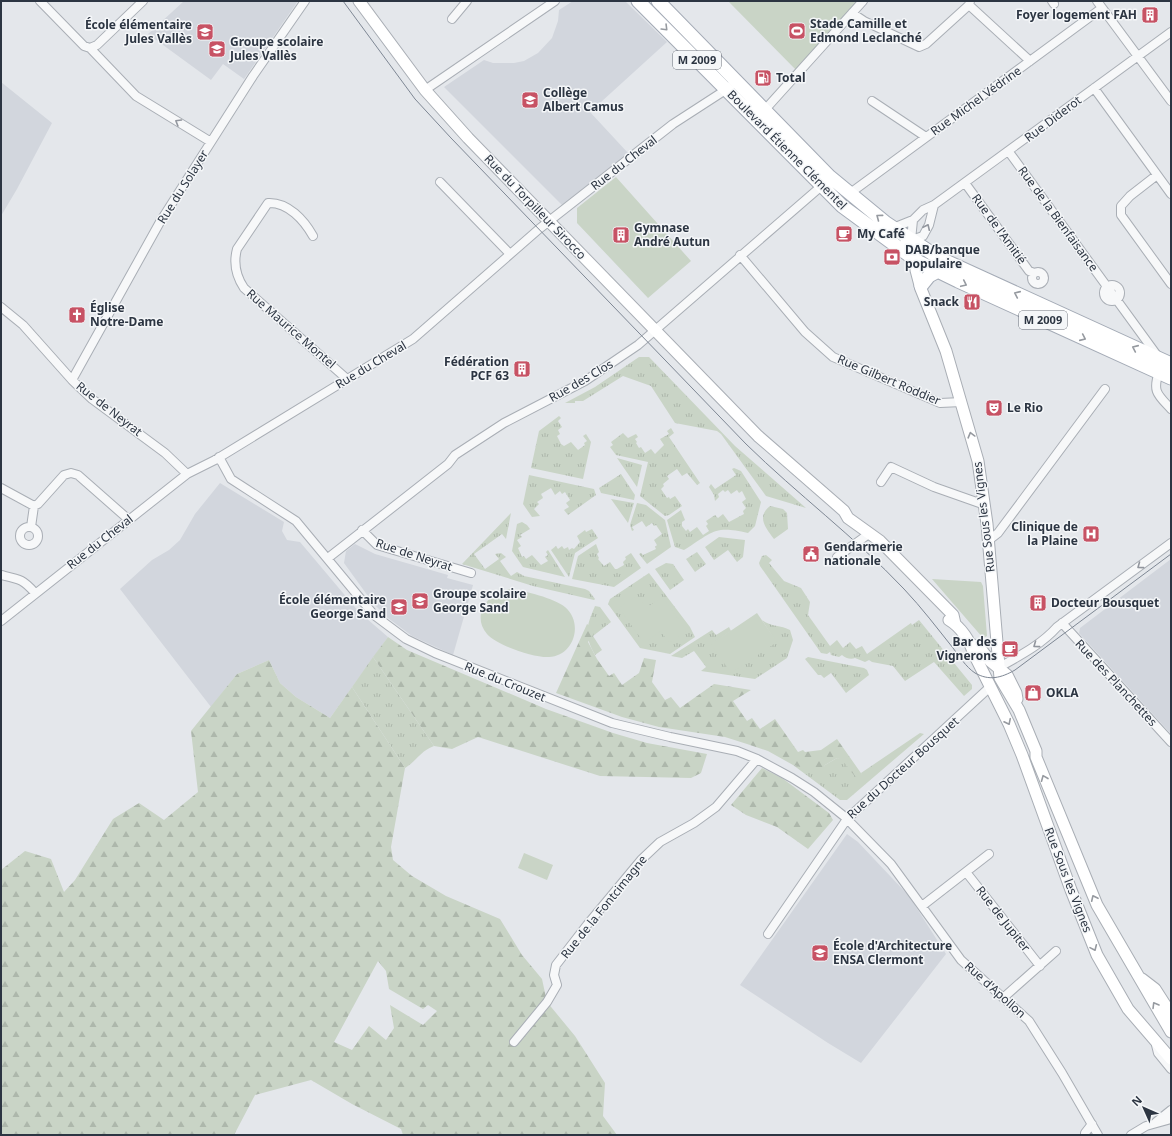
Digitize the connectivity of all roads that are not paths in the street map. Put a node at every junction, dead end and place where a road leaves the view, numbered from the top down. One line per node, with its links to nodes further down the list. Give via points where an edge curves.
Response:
1 (40, 1): 17 (street, via 84,46)
2 (143, 1): 17 (street, via 97,45)
3 (305, 1): 27 (street, Rue du Solayer)
4 (359, 1): 22 (street, Rue du Torpilleur Sirocco)
5 (366, 1): 22 (street, Rue du Torpilleur Sirocco)
6 (466, 1): 15 (street)
7 (555, 1): 22 (street)
8 (638, 1): 20 (main road, Boulevard Étienne Clémentel / M 2009, one-way to 20)
9 (658, 1): 20 (main road, Boulevard Étienne Clémentel / M 2009)
10 (863, 1): 14 (street)
11 (1097, 1): 13 (street)
12 (970, 3): 14 (street, via 931,40 919,47); 19 (street)
13 (1102, 8): 18 (street); 19 (street, Rue Michel Védrine)
14 (852, 13): 25 (street)
15 (452, 19)
16 (1171, 32): 18 (street, Rue Diderot)
17 (90, 48): 27 (street, one-way to 17, via 136,96)
18 (1138, 56): 21 (street, Rue Diderot); 24 (street)
19 (1030, 61): 26 (street, Rue Michel Védrine)
20 (731, 85): 25 (main road, Boulevard Étienne Clémentel / M 2009); 36 (street, Rue du Cheval, via 673,124)
21 (1094, 88): 28 (street, Rue Diderot); 29 (street)
22 (428, 89): 36 (street, Rue du Torpilleur Sirocco, via 455,125)
23 (872, 101): 26 (street)
24 (1171, 102)
25 (760, 115): 31 (main road, Boulevard Étienne Clémentel / M 2009)
26 (926, 137): 33 (street, Rue Michel Védrine)
27 (211, 142): 55 (street, Rue du Solayer, via 160,222)
28 (1009, 152): 32 (street, Rue Diderot); 51 (street, Rue de la Bienfaisance)
29 (1157, 175): 34 (street); 47 (street, via 1130,196 1121,206 1121,215)
30 (440, 182): 41 (street)
31 (826, 182): 33 (main road, Boulevard Étienne Clémentel / M 2009); 38 (main road, Boulevard Étienne Clémentel / M 2009, via 851,214); 42 (street, Rue des Clos)
32 (965, 183): 35 (street, Rue Diderot); 46 (street, Rue de l'Amitié, via 1029,271)
33 (849, 194): 38 (main road, Boulevard Étienne Clémentel / M 2009, one-way to 33)
34 (1171, 194)
35 (934, 205): 37 (street, Rue Diderot); 40 (street, one-way to 35, via 923,236)
36 (552, 220): 41 (street, Rue du Cheval); 50 (street, Rue du Torpilleur Sirocco)
37 (913, 220): 38 (street, Rue Diderot); 40 (street)
38 (891, 234): 40 (main road, Boulevard Étienne Clémentel / M 2009); 44 (main road, Boulevard Étienne Clémentel / M 2009)
39 (313, 236): 53 (street, Rue Maurice Montel, via 304,220 278,203 268,203 237,249 234,257 237,278 244,288)
40 (911, 240): 43 (main road, Boulevard Étienne Clémentel / M 2009); 44 (street)
41 (510, 254): 53 (street, Rue du Cheval, via 412,340)
42 (740, 255): 50 (street, Rue des Clos); 57 (street, Rue Gilbert Roddier, via 805,332 833,357 940,404)
43 (940, 258): 44 (street); 51 (main road, Boulevard Étienne Clémentel / M 2009, one-way to 43)
44 (917, 261): 45 (main road, Boulevard Étienne Clémentel / M 2009); 48 (street, via 916,270)
45 (938, 271): 48 (main road, via 929,276); 52 (main road, Boulevard Étienne Clémentel / M 2009, one-way to 52)
46 (1034, 273)
47 (1171, 284)
48 (921, 286): 57 (street, Rue Sous les Vignes)
49 (1, 307): 55 (street, Rue de Neyrat, via 23,325)
50 (656, 328): 67 (street, Rue des Clos, via 638,345 603,370 474,442); 68 (street, Rue du Torpilleur Sirocco, via 776,454 854,522)
51 (1165, 361)
52 (1159, 372): 54 (main road, Boulevard Étienne Clémentel / M 2009); 58 (street, via 1155,390)
53 (347, 378): 59 (street, Rue du Cheval)
54 (1171, 378)
55 (72, 380): 60 (street, Rue de Neyrat, via 92,399 165,453)
56 (1105, 389): 69 (street, via 998,533)
57 (962, 402): 64 (street, Rue Sous les Vignes, one-way to 57, via 978,461)
58 (1171, 409)
59 (218, 457): 60 (street, Rue du Cheval); 72 (street, Rue du Crouzet, via 231,479 296,521)
60 (187, 474): 65 (street, Rue du Cheval)
61 (881, 482): 64 (street, via 892,467 934,487)
62 (1, 488): 63 (street)
63 (34, 506): 65 (street, via 64,475 71,472 78,475); 66 (street)
64 (985, 506): 69 (street, Rue Sous les Vignes)
65 (128, 519): 75 (street, Rue du Cheval)
66 (31, 527)
67 (362, 530): 72 (street, Rue des Clos); 73 (street, Rue de Neyrat, via 377,545)
68 (867, 530): 71 (street); 79 (street, Rue du Torpilleur Sirocco, via 953,615 955,624)
69 (989, 540): 78 (street, Rue Sous les Vignes)
70 (1171, 543): 77 (street, one-way to 77)
71 (837, 557)
72 (328, 558): 84 (street, Rue du Crouzet, via 358,597 385,624 421,647 612,723 720,746)
73 (471, 573)
74 (1, 575): 75 (street, via 20,579)
75 (35, 593): 76 (street, Rue du Cheval)
76 (1, 621)
77 (1062, 623): 80 (street, one-way to 80, via 1019,657); 83 (street, Rue des Planchettes)
78 (996, 638): 79 (street, via 993,644); 80 (street, Rue Sous les Vignes)
79 (976, 646): 80 (street, Rue du Torpilleur Sirocco); 81 (street, Rue du Torpilleur Sirocco, via 974,654)
80 (998, 668): 81 (street, Rue Sous les Vignes); 82 (street, Rue Sous les Vignes, via 1002,684)
81 (990, 687): 82 (street, Rue Sous les Vignes, via 1000,691); 85 (street, Rue du Docteur Bousquet); 96 (street, Rue Sous les Vignes, one-way to 96, via 1022,755 1070,890 1097,954 1128,1009)
82 (1019, 710): 92 (street, Rue Sous les Vignes, one-way to 82, via 1090,891)
83 (1171, 742)
84 (757, 759): 85 (street, Rue du Crouzet, via 792,778); 97 (street, Rue de la Fontcimagne, via 716,807 660,842 641,860 556,965 554,975 557,984 547,1002)
85 (847, 819): 88 (street, Rue d'Apollon, via 900,874); 89 (street, Rue du Docteur Bousquet)
86 (989, 854): 87 (street)
87 (966, 872): 88 (street); 91 (street, Rue de Jupiter)
88 (922, 906): 93 (street, Rue d'Apollon, via 960,960)
89 (768, 934)
90 (1056, 951): 91 (street)
91 (1040, 966): 93 (street)
92 (1138, 978): 94 (street, via 1155,990); 95 (street, Rue Sous les Vignes, one-way to 92)
93 (1003, 998): 102 (street, Rue d'Apollon, via 1024,1016 1035,1030)
94 (1171, 1014)
95 (1171, 1032)
96 (1152, 1035): 98 (street, Rue Sous les Vignes); 99 (street, via 1158,1053)
97 (514, 1042)
98 (1171, 1059)
99 (1171, 1069)
100 (1171, 1110): 103 (street)
101 (1171, 1119): 103 (street)
102 (1092, 1124): 104 (street); 105 (street, Rue d'Apollon)
103 (1154, 1124): 106 (street)
104 (1085, 1135)
105 (1098, 1135)
106 (1131, 1135)

